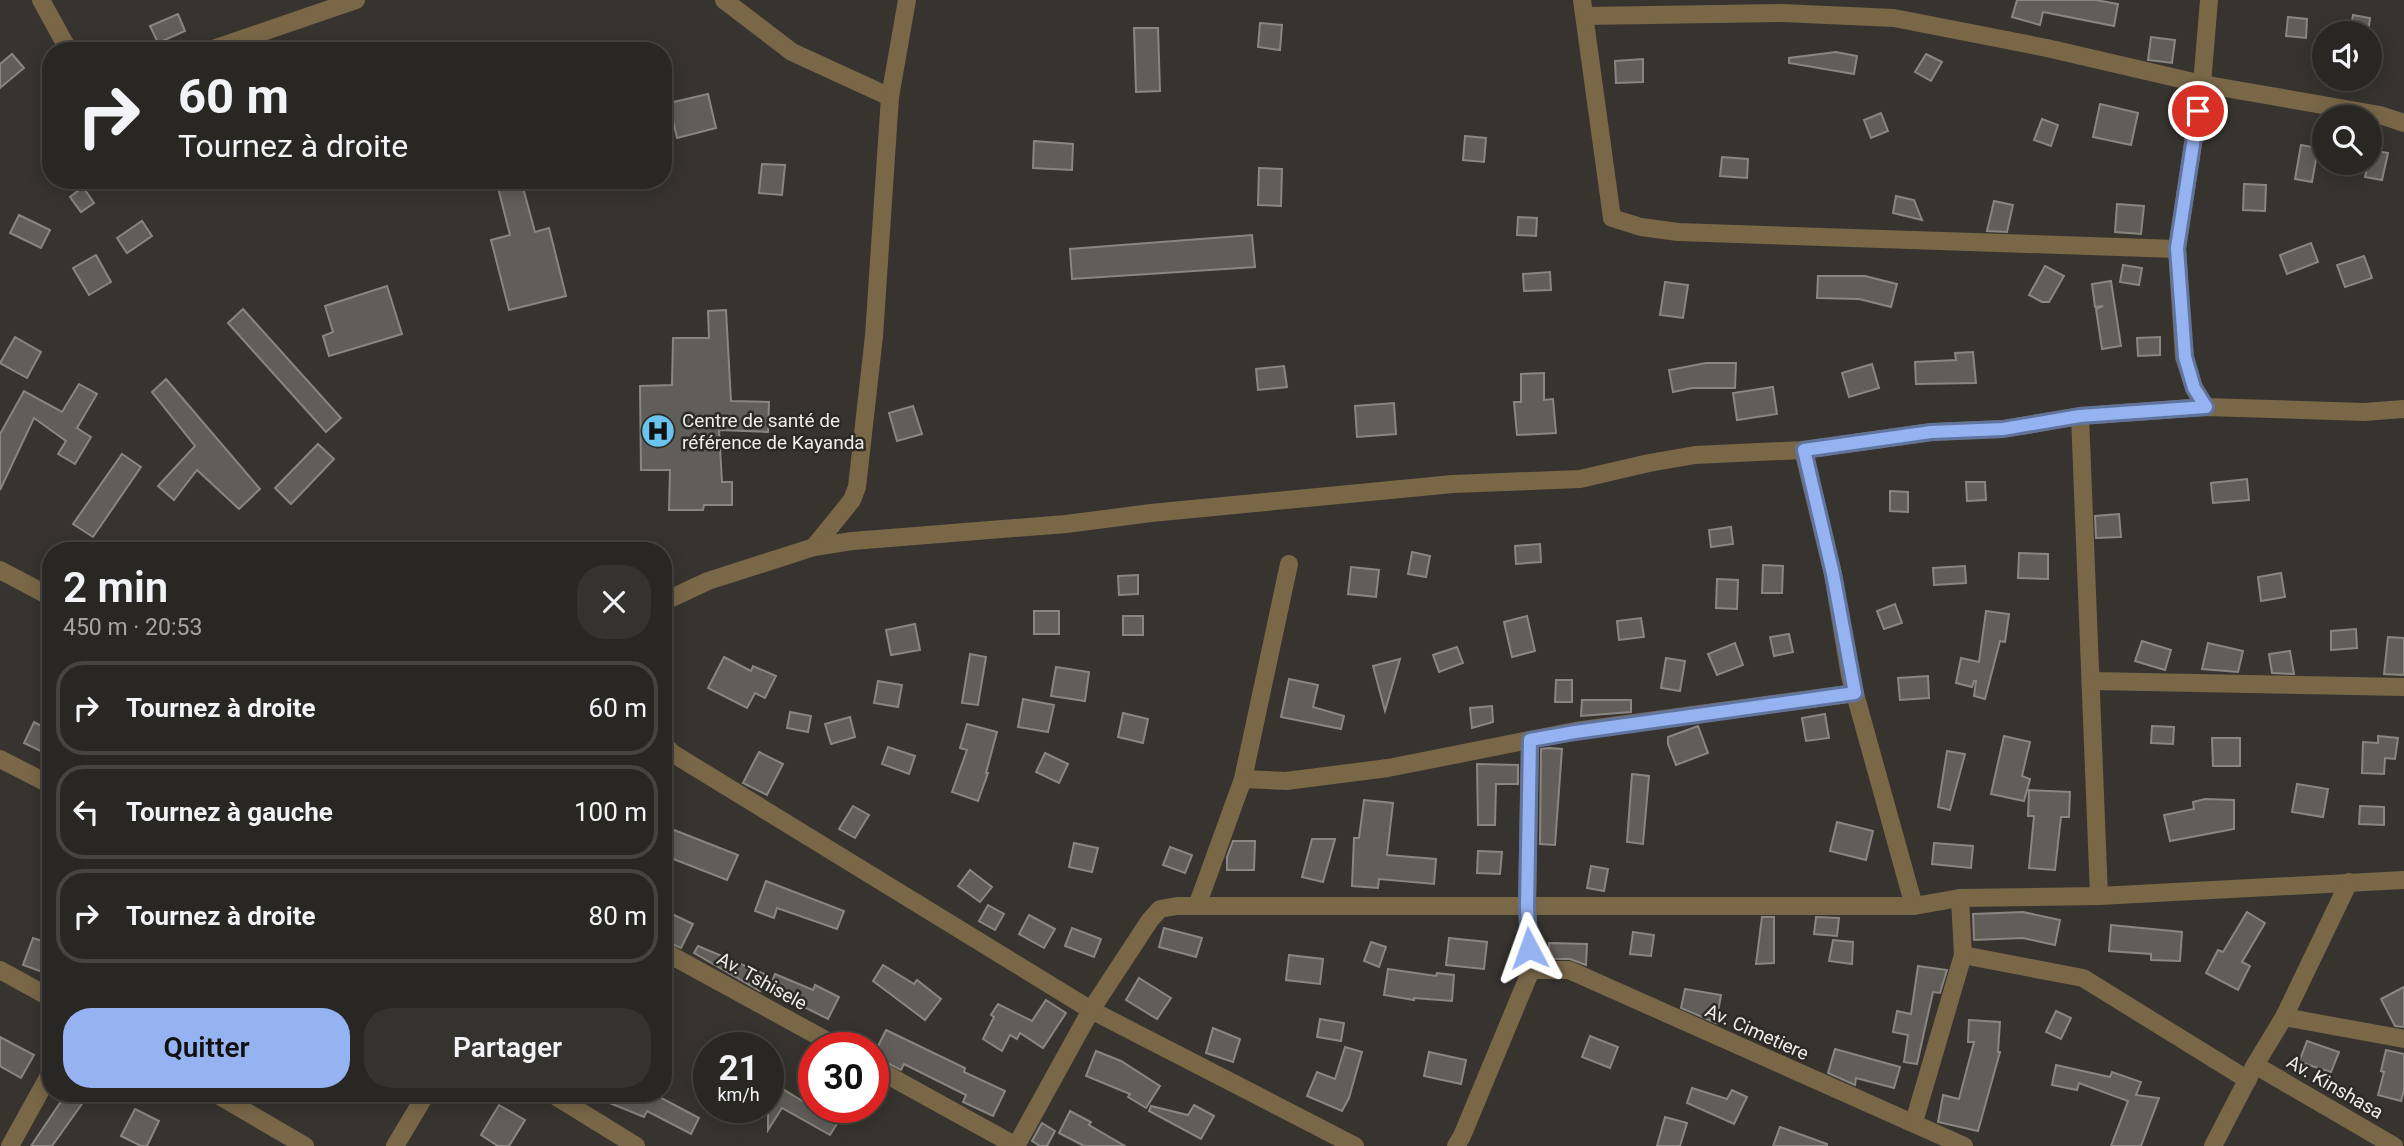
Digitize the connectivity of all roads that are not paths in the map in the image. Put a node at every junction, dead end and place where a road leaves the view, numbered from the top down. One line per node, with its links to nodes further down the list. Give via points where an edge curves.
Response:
1 (41, 0): 8 (street)
2 (356, 0): 6 (street)
3 (724, 0): 11 (street, via 792,52)
4 (907, 0): 11 (street)
5 (2209, 0): 10 (street)
6 (322, 6): 9 (street)
7 (1584, 8): 10 (street, via 1894,18); 13 (street, via 1612,218 1678,232)
8 (64, 42)
9 (230, 42)
10 (2202, 84): 12 (street, via 2380,115); 13 (street)
11 (890, 97): 18 (street, via 874,336 857,487 852,500)
12 (2404, 124)
13 (2177, 248): 14 (street, via 2185,357 2194,388)
14 (2206, 407): 15 (street); 16 (street)
15 (2404, 409)
16 (2080, 416): 17 (street); 23 (street)
17 (1804, 450): 18 (street, via 1695,455 1580,479 1453,484); 25 (street)
18 (814, 547): 22 (street, via 708,581)
19 (1289, 564): 29 (street)
20 (0, 570): 21 (street)
21 (42, 592)
22 (672, 598)
23 (2092, 681): 24 (street); 33 (street)
24 (2404, 687)
25 (1855, 693): 26 (street); 37 (street)
26 (1530, 740): 29 (street, via 1388,768 1286,781); 36 (street)
27 (672, 754): 43 (street)
28 (0, 759): 30 (street)
29 (1243, 779): 35 (street)
30 (42, 780)
31 (2404, 880): 32 (street)
32 (2350, 882): 33 (street); 44 (street)
33 (2099, 896): 34 (street)
34 (1960, 898): 37 (street); 38 (street)
35 (1196, 906): 36 (street); 43 (street, via 1160,909)
36 (1527, 906): 37 (street); 41 (street)
37 (1914, 906)
38 (1963, 955): 47 (street, Av. Kinshasa, via 2083,978); 53 (street)
39 (672, 956): 45 (street, Av. Tshisele)
40 (0, 970): 42 (street)
41 (1531, 970): 53 (street, Av. Cimetiere, via 1569,970); 60 (street)
42 (42, 993)
43 (1091, 1010): 58 (street); 59 (street)
44 (2284, 1017): 46 (street); 47 (street)
45 (810, 1032)
46 (2404, 1039)
47 (2251, 1072): 62 (street); 63 (street, Av. Kinshasa)
48 (889, 1076): 58 (street)
49 (42, 1088): 54 (street)
50 (230, 1102): 55 (street)
51 (421, 1102): 56 (street)
52 (565, 1102): 57 (street)
53 (1914, 1122): 61 (street, Av. Cimetiere)
54 (10, 1146)
55 (305, 1146)
56 (395, 1146)
57 (636, 1146)
58 (1016, 1146)
59 (1355, 1146)
60 (1456, 1146)
61 (1964, 1146)
62 (2213, 1146)
63 (2394, 1146)

